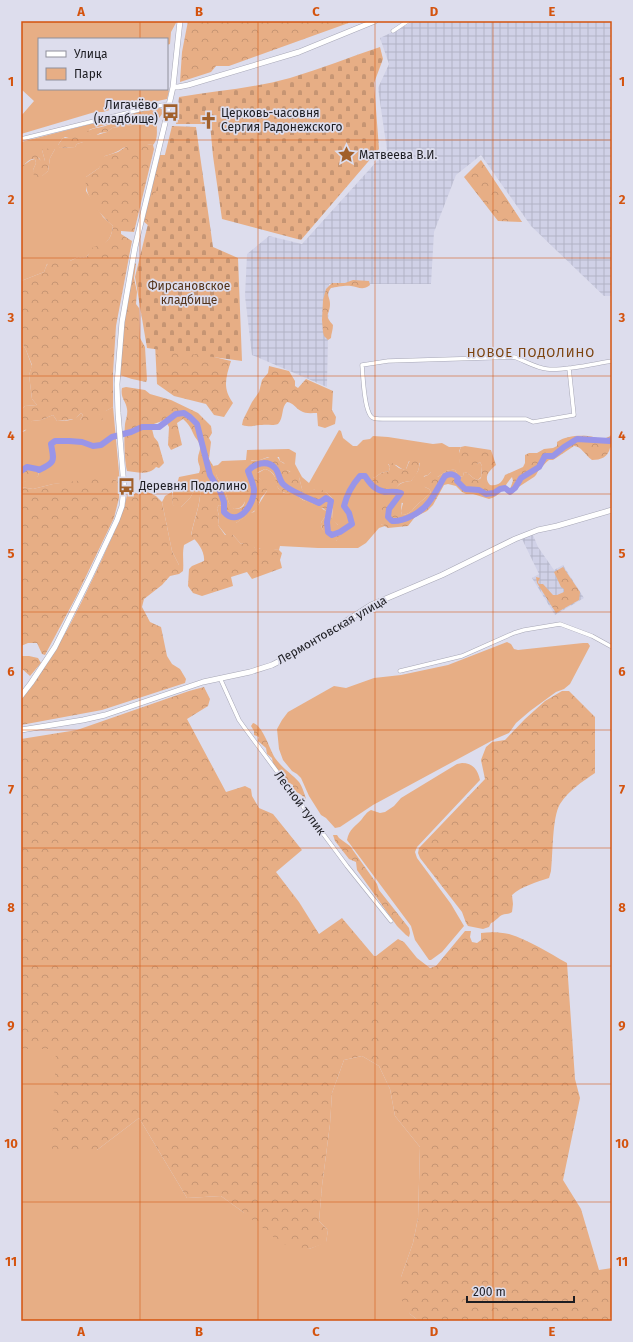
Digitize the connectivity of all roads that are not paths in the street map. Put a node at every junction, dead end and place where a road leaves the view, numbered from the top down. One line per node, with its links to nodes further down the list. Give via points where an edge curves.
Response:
1 (180, 21): 5 (street)
2 (375, 21): 5 (street, via 293,54 188,85)
3 (408, 21): 4 (street)
4 (393, 31)
5 (173, 87): 6 (street)
6 (169, 104): 7 (street); 14 (street, via 135,247 122,322 117,384 124,495 122,506 90,577 54,647)
7 (21, 139)
8 (612, 361): 9 (street)
9 (569, 368): 9 (street, via 548,370 514,357 362,364 369,414 373,418 383,420 526,419 533,422 574,415)
10 (612, 510): 13 (street, Лермонтовская улица, via 531,532 371,605 278,662 250,672)
11 (612, 647): 12 (street, via 560,624 524,630 462,656)
12 (400, 671)
13 (220, 678): 15 (street, Лермонтовская улица, via 105,715); 16 (street, Лесной тупик, via 239,720)
14 (21, 696)
15 (21, 730)
16 (391, 921)

